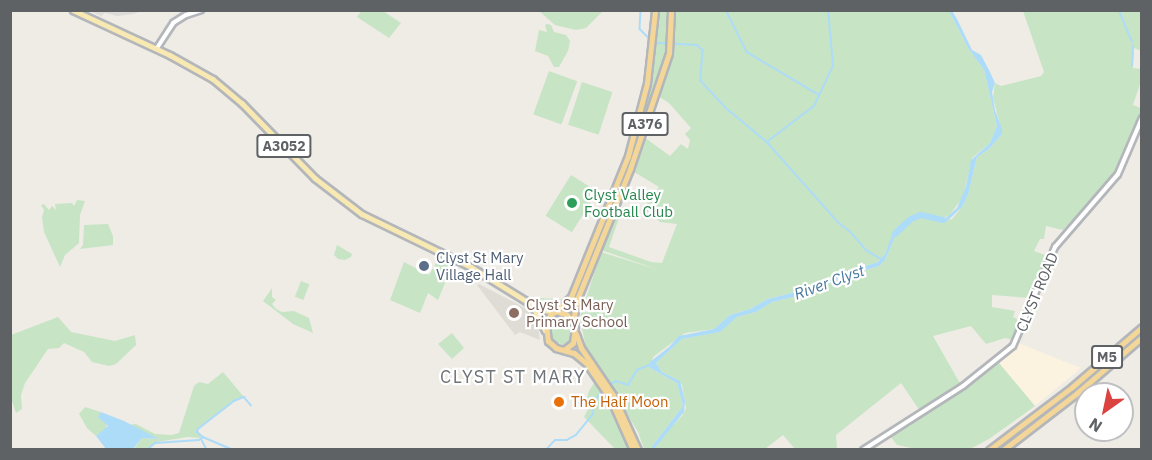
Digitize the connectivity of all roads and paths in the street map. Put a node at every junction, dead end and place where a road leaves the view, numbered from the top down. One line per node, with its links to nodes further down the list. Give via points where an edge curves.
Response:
1 (73, 10): 5 (main road, A3052)
2 (201, 10): 5 (street, via 173,23)
3 (655, 10): 8 (highway, A376, via 644,94 628,156 571,297)
4 (671, 10): 9 (highway, A376, via 670,44 630,169 576,302)
5 (157, 48): 7 (main road, A3052, via 197,69 235,96 345,203 471,267)
6 (1142, 118): 19 (street, CLYST ROAD, via 1118,174 1055,247 1013,346 963,386)
7 (530, 304): 8 (main road, A3052); 11 (main road, A3052, via 539,313)
8 (556, 311): 9 (highway); 11 (highway, A376, via 547,318)
9 (573, 322): 12 (highway, A376)
10 (1142, 327): 20 (highway, M5)
11 (545, 330): 14 (highway, A376, via 550,344)
12 (575, 330): 14 (highway, via 573,344); 15 (highway, A376, via 581,348)
13 (1142, 338): 21 (highway, M5)
14 (564, 350): 15 (highway, A376, via 583,360)
15 (606, 387): 16 (highway, A376)
16 (611, 397): 17 (highway, A376); 18 (highway, A376)
17 (633, 450)
18 (638, 450)
19 (863, 450)
20 (990, 450)
21 (1003, 450)

